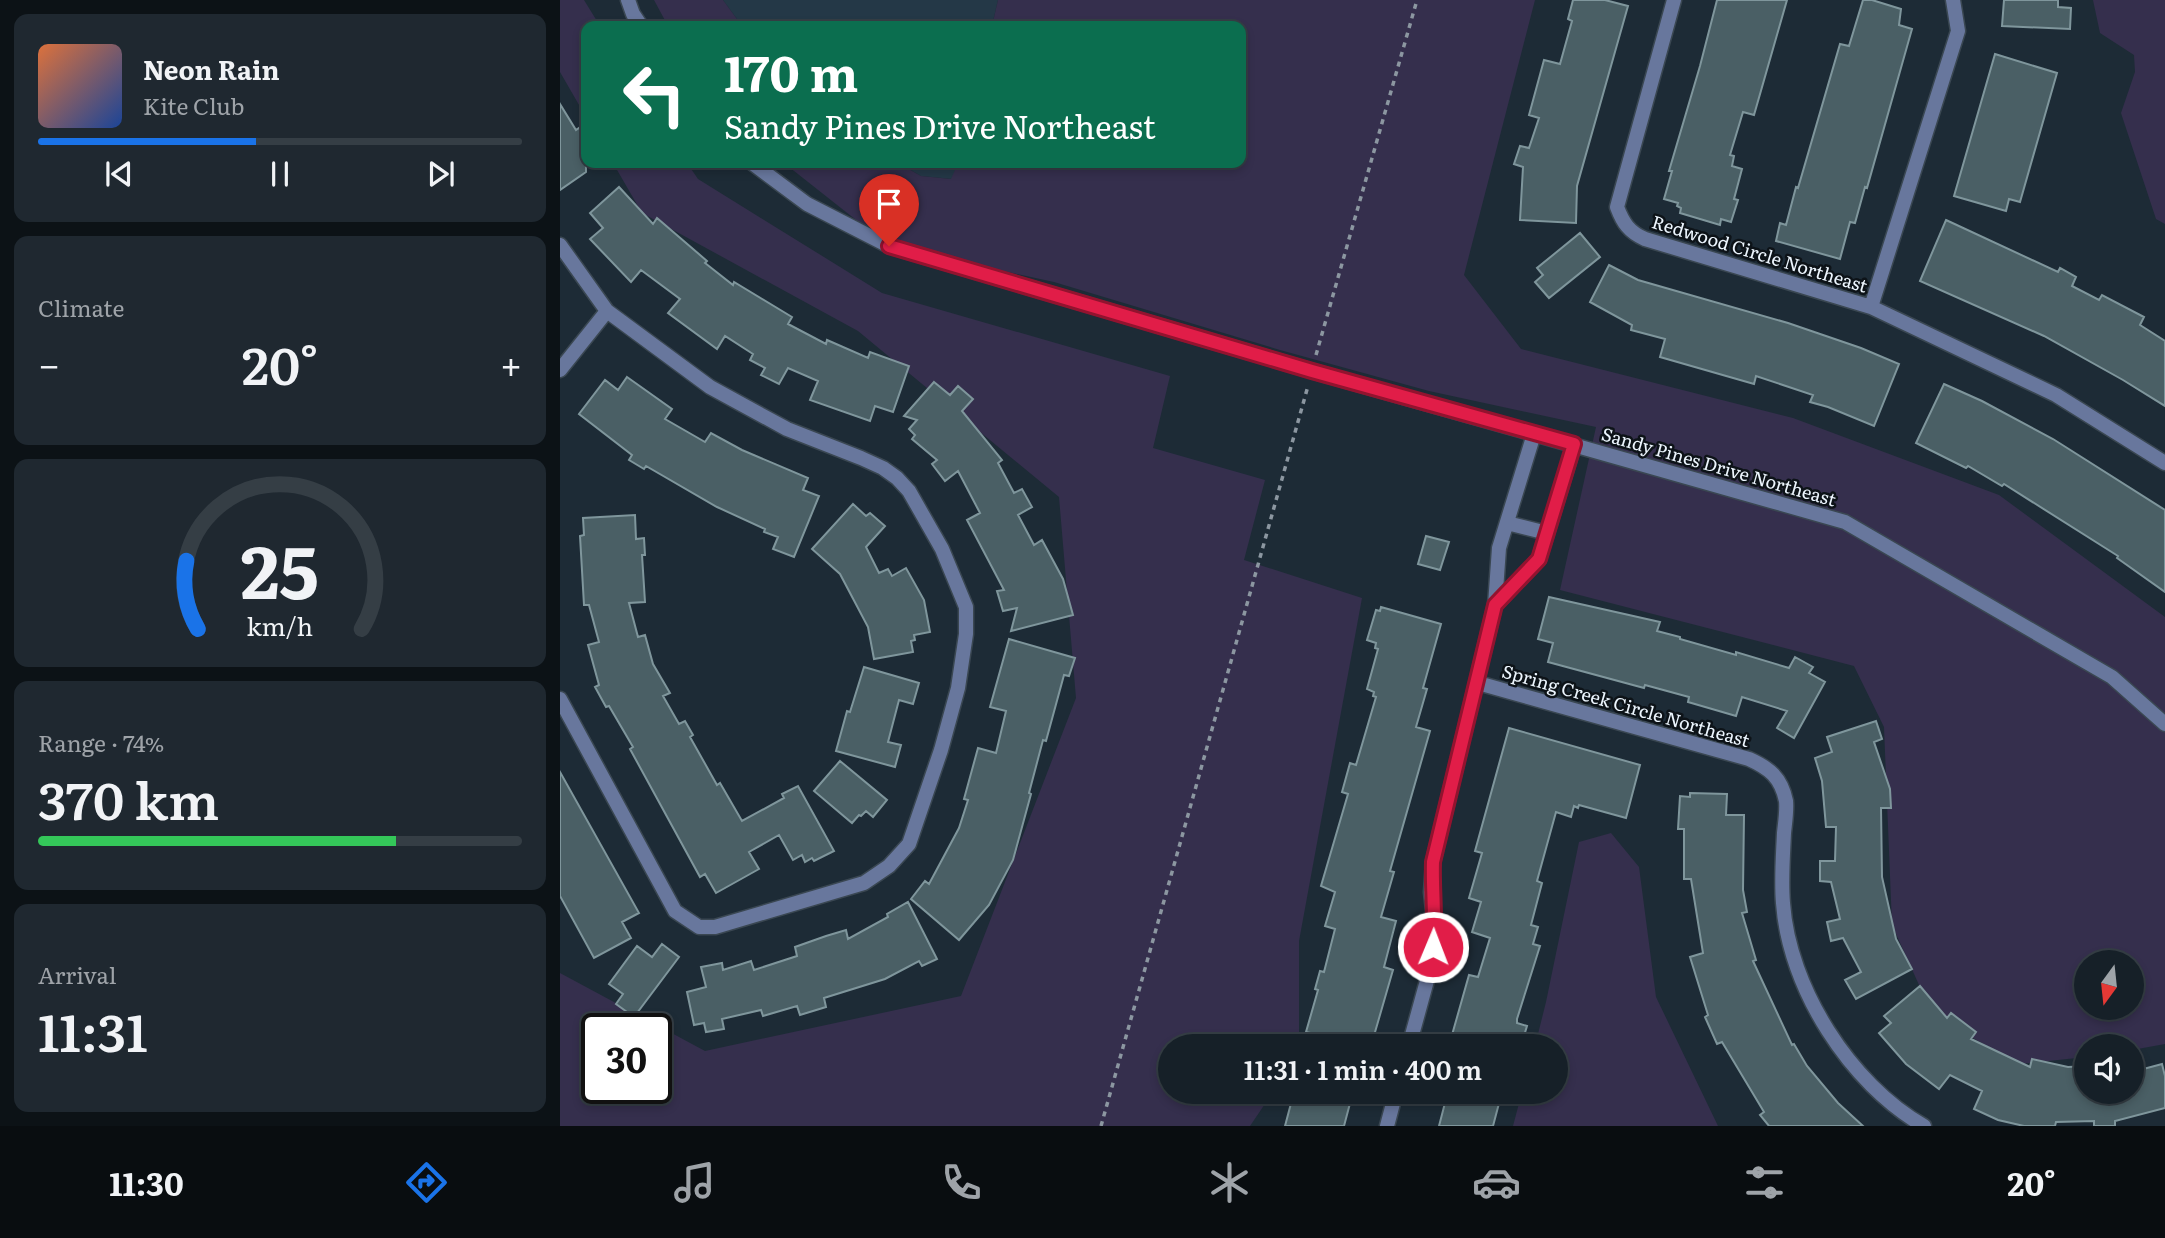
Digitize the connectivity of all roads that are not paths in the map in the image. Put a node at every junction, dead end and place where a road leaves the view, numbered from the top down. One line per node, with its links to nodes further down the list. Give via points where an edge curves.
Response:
1 (628, 0): 4 (street)
2 (1674, 0): 7 (street, Redwood Circle Northeast, via 1617,207 1622,221 1645,239)
3 (1953, 0): 7 (street, Redwood Circle Northeast, via 1958,31)
4 (637, 21)
5 (759, 168): 10 (street, Sandy Pines Drive Northeast, via 807,204 889,246)
6 (560, 245): 8 (street)
7 (1871, 307): 12 (street, Redwood Circle Northeast, via 2056,395)
8 (607, 311): 9 (street); 17 (street, via 710,387 787,429 861,458 897,478 942,549 966,607 966,634 958,688 909,844 889,866 864,883 715,927 699,927 675,911)
9 (560, 370)
10 (1534, 434): 11 (street, Sandy Pines Drive Northeast); 13 (street, Spring Creek Circle Northeast)
11 (1574, 444): 14 (street); 18 (street, Sandy Pines Drive Northeast, via 1845,522 2112,677)
12 (2165, 463)
13 (1507, 523): 14 (street); 15 (street, Spring Creek Circle Northeast, via 1499,548)
14 (1547, 533): 15 (street, via 1539,559)
15 (1495, 605): 16 (street, Spring Creek Circle Northeast)
16 (1478, 683): 19 (street, Spring Creek Circle Northeast, via 1433,862 1431,966); 22 (street, Spring Creek Circle Northeast, via 1749,759 1776,775 1786,803 1783,903 1792,952 1805,986 1840,1048 1873,1089)
17 (560, 699)
18 (2165, 723)
19 (1412, 1034)
20 (1393, 1104): 21 (street)
21 (1387, 1126)
22 (1924, 1126)

